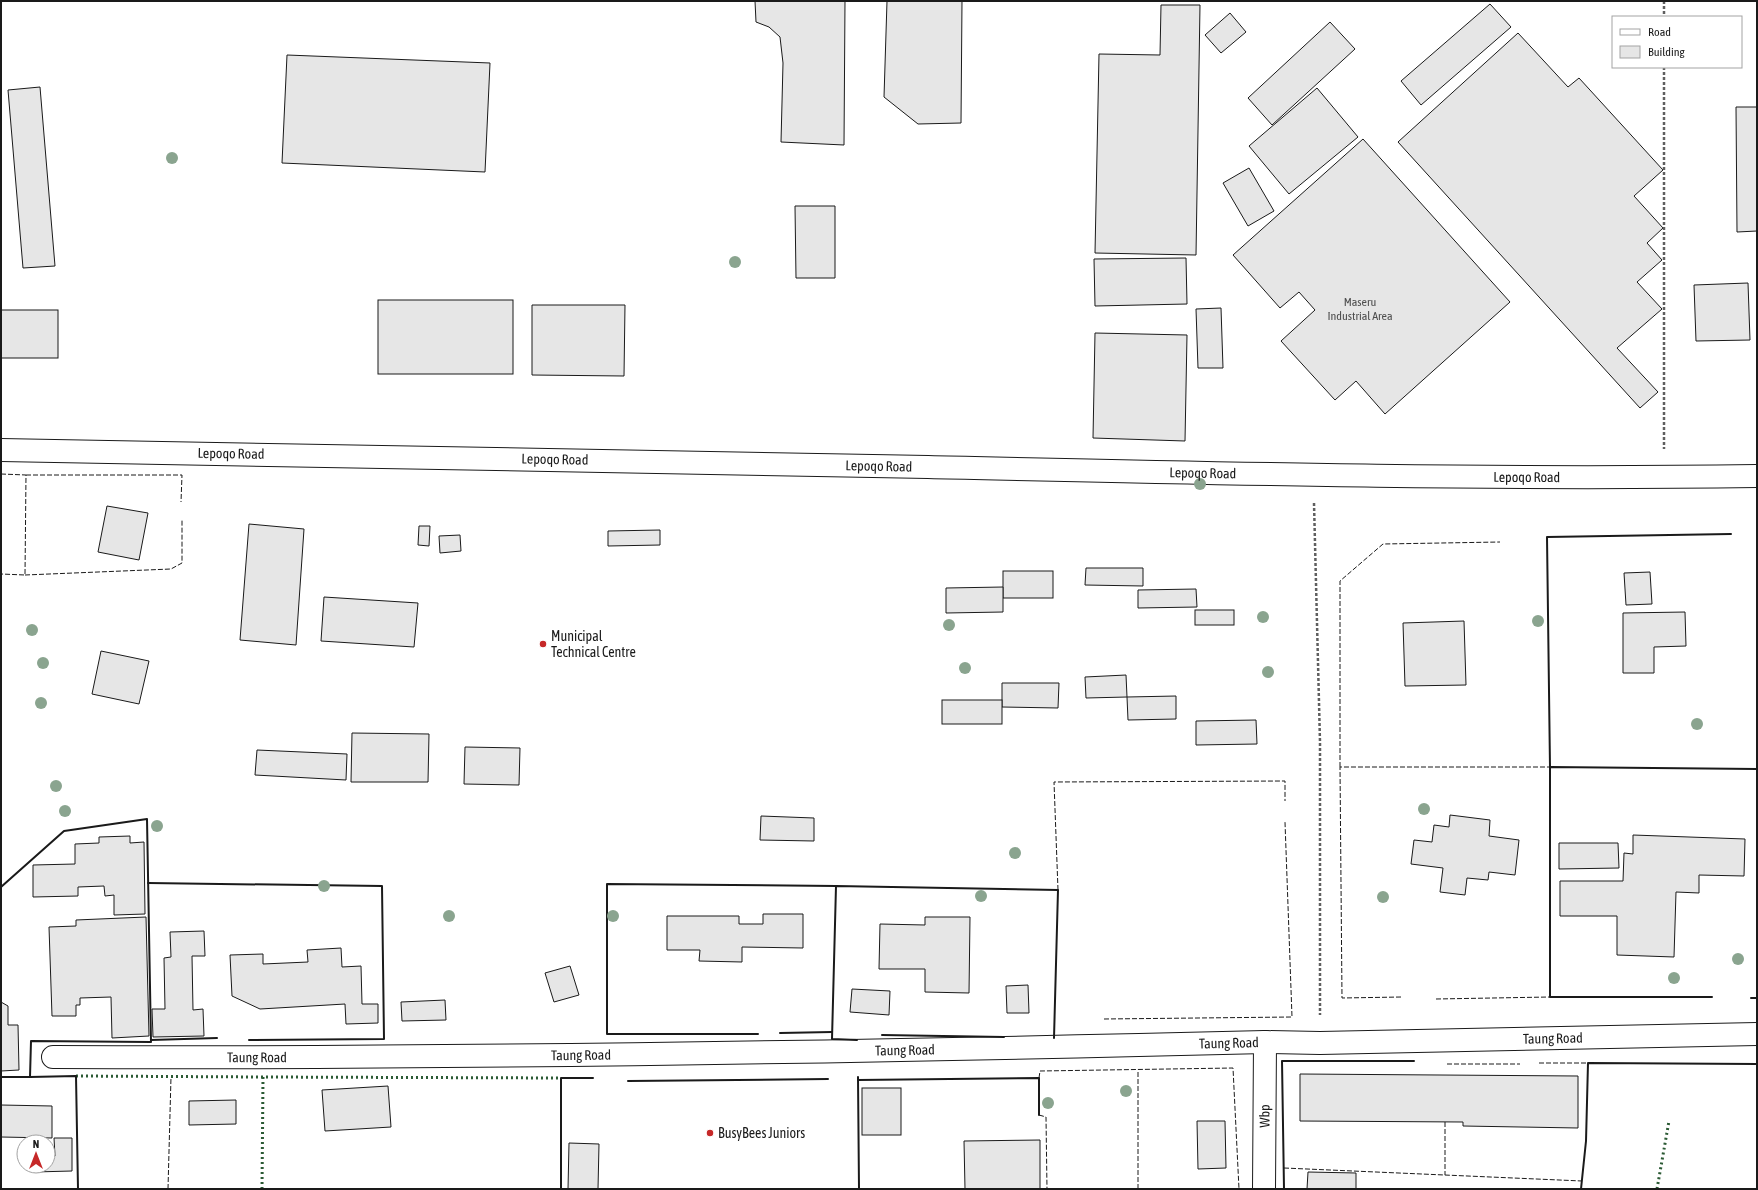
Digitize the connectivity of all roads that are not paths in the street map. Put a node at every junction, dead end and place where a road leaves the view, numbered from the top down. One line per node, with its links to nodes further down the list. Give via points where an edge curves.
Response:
1 (1, 450): 2 (street, Lepoqo Road, via 389,455 1313,474)
2 (1757, 476)
3 (1757, 1034): 4 (street, Taung Road)
4 (1265, 1042): 5 (street, Taung Road, via 748,1053); 6 (street, Wbp)
5 (53, 1057)
6 (1264, 1189)

